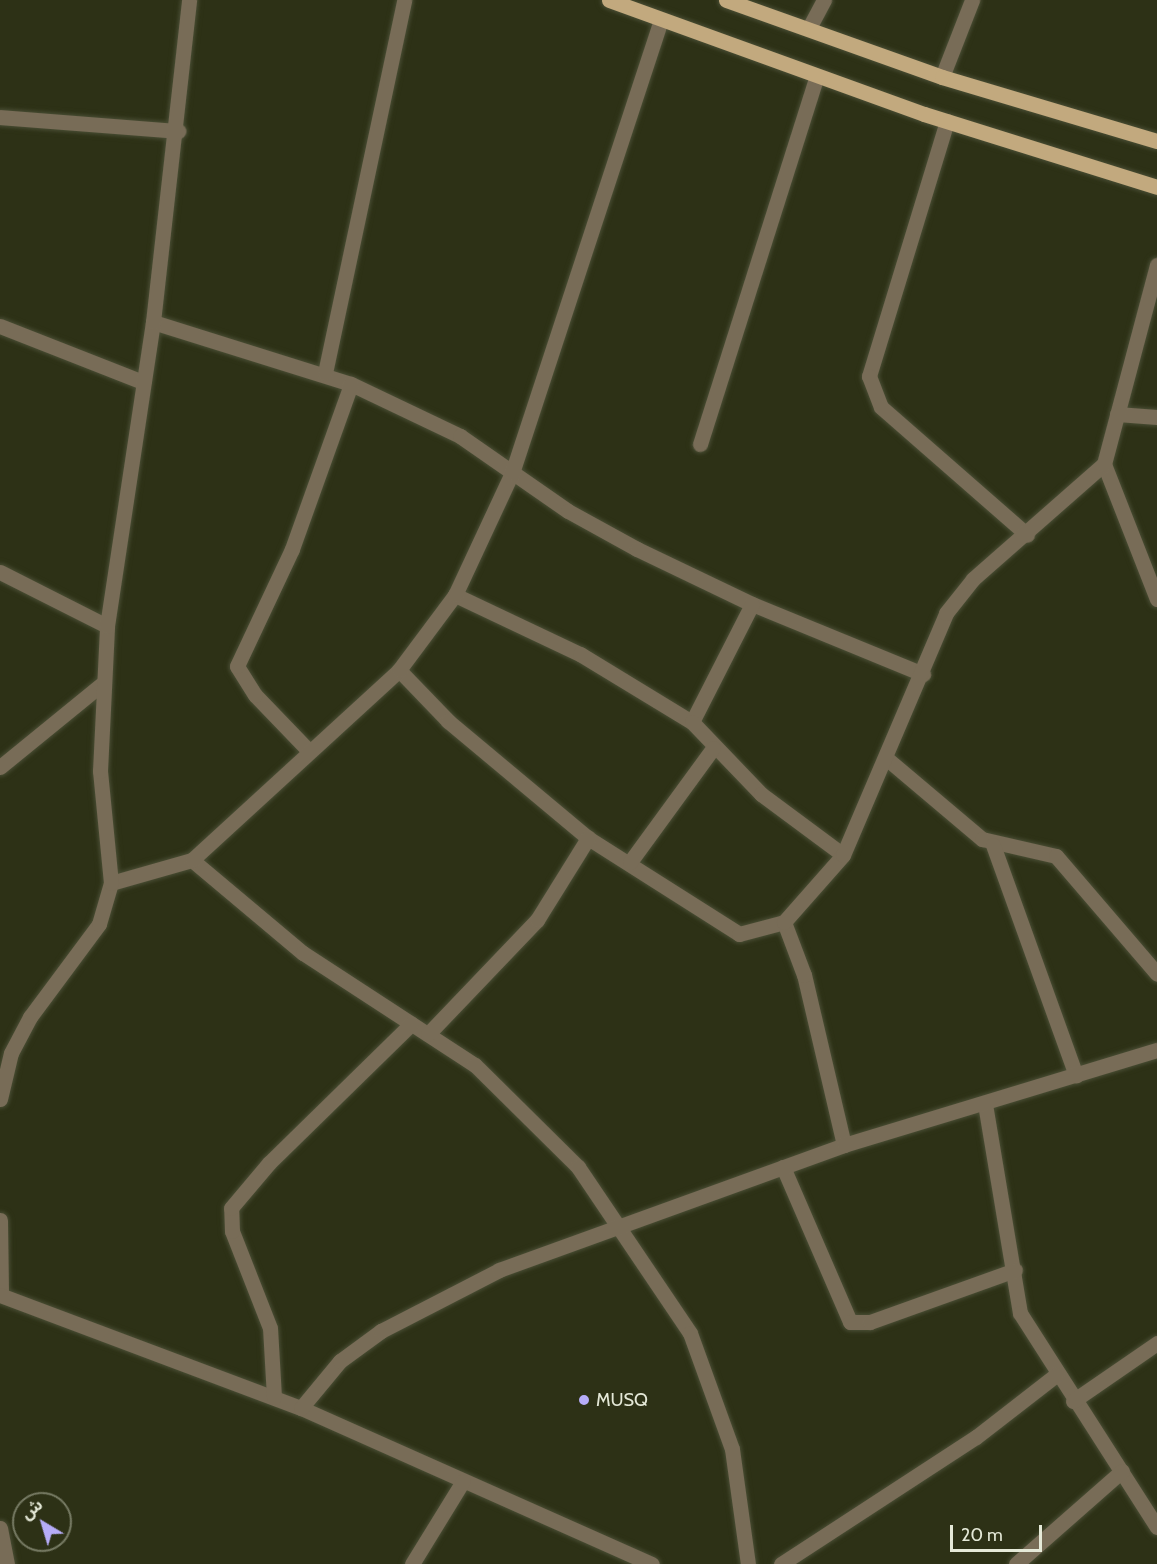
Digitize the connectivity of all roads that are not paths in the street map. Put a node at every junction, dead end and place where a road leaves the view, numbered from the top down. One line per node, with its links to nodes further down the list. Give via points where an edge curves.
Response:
1 (189, 0): 13 (street)
2 (404, 0): 19 (street)
3 (609, 0): 7 (main road)
4 (726, 0): 8 (main road)
5 (824, 0): 8 (street)
6 (972, 0): 10 (street)
7 (660, 22): 9 (main road); 26 (street)
8 (809, 28): 10 (main road)
9 (818, 76): 12 (main road); 24 (street)
10 (942, 77): 14 (main road)
11 (0, 117): 13 (street)
12 (947, 121): 15 (main road); 27 (street, via 868,376 881,407)
13 (178, 131): 17 (street)
14 (1157, 141)
15 (1157, 187)
16 (1157, 265): 22 (street)
17 (153, 322): 19 (street); 20 (street)
18 (0, 326): 20 (street)
19 (325, 373): 21 (street)
20 (144, 382): 32 (street)
21 (351, 384): 26 (street, via 460,436); 38 (street, via 292,549 237,666 255,695)
22 (1117, 414): 23 (street); 25 (street)
23 (1157, 417)
24 (700, 444)
25 (1104, 464): 27 (street); 30 (street)
26 (512, 473): 29 (street); 31 (street, via 637,549)
27 (1027, 535): 34 (street, via 973,579 946,612)
28 (0, 572): 32 (street)
29 (455, 595): 33 (street); 36 (street, via 580,654)
30 (1157, 599)
31 (752, 604): 34 (street); 36 (street)
32 (107, 626): 35 (street)
33 (399, 670): 38 (street); 41 (street, via 448,721)
34 (923, 674): 39 (street)
35 (103, 683): 40 (street); 46 (street, via 100,771)
36 (692, 722): 37 (street)
37 (713, 748): 43 (street, via 778,809); 45 (street)
38 (308, 750): 44 (street)
39 (886, 758): 42 (street); 43 (street)
40 (0, 767)
41 (588, 838): 45 (street); 50 (street, via 537,920)
42 (993, 845): 48 (street, via 1056,856); 53 (street)
43 (843, 855): 47 (street)
44 (192, 860): 46 (street); 49 (street, via 303,953)
45 (630, 862): 47 (street, via 739,934)
46 (111, 883): 51 (street, via 99,924)
47 (784, 922): 56 (street, via 804,975)
48 (1157, 974)
49 (411, 1024): 50 (street); 64 (street, via 269,1163 231,1208 232,1231 270,1328)
50 (428, 1034): 59 (street, via 475,1065 530,1114)
51 (5, 1049): 54 (street)
52 (1157, 1050): 53 (street)
53 (1076, 1076): 55 (street)
54 (0, 1099)
55 (985, 1104): 56 (street); 60 (street)
56 (844, 1145): 57 (street)
57 (783, 1167): 59 (street); 60 (street, via 850,1322 870,1322)
58 (0, 1220): 61 (street)
59 (621, 1225): 66 (street, via 489,1274 381,1330 340,1362); 75 (street, via 690,1333 718,1402 732,1449)
60 (1015, 1270): 63 (street, via 1020,1313)
61 (1, 1295): 64 (street)
62 (1157, 1343): 65 (street)
63 (1056, 1375): 65 (street); 76 (street, via 976,1437)
64 (274, 1397): 66 (street)
65 (1073, 1401): 67 (street)
66 (301, 1408): 68 (street)
67 (1122, 1471): 69 (street); 77 (street)
68 (463, 1481): 71 (street); 73 (street)
69 (1157, 1527)
70 (0, 1528): 72 (street)
71 (624, 1559): 74 (street)
72 (7, 1564)
73 (412, 1564)
74 (652, 1564)
75 (748, 1564)
76 (781, 1564)
77 (1016, 1564)

